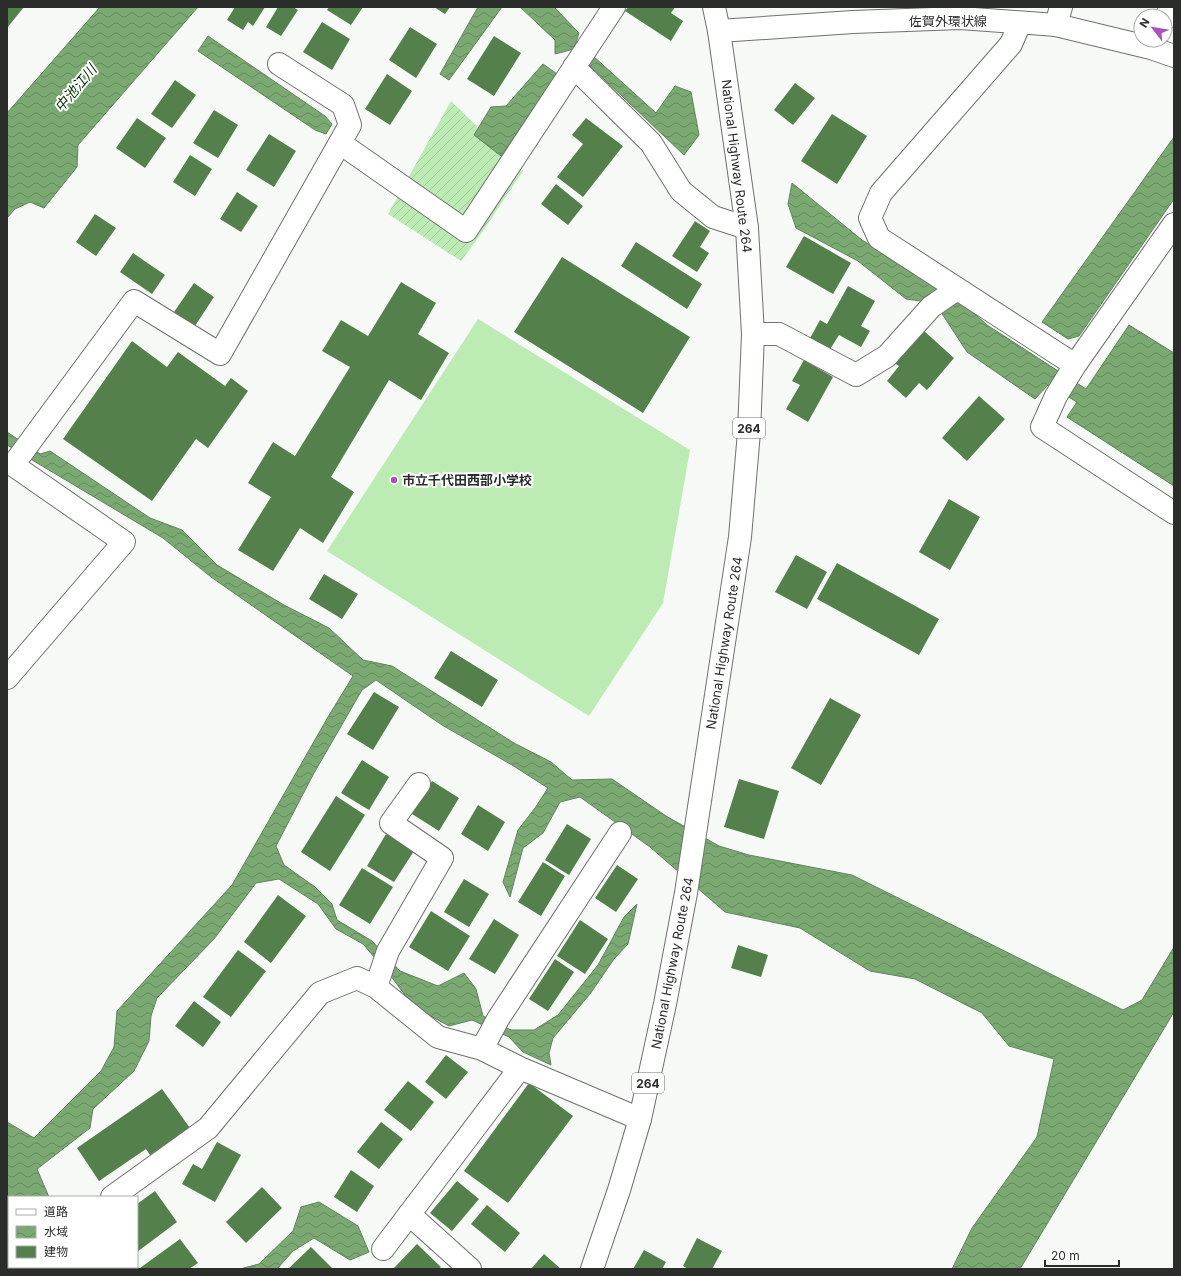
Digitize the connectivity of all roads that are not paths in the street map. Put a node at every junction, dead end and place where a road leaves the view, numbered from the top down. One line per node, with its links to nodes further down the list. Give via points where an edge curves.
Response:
1 (614, 7): 10 (main road)
2 (714, 7): 5 (main road, National Highway Route 264 / 264)
3 (1059, 16): 4 (main road, 佐賀外環状線); 6 (main road, 佐賀外環状線)
4 (1020, 24): 5 (main road, 佐賀外環状線, via 960,18); 14 (main road, via 1011,44 881,193 870,218 879,238)
5 (719, 30): 13 (main road, National Highway Route 264 / 264)
6 (1133, 38)
7 (1160, 48): 8 (main road, 佐賀外環状線)
8 (1174, 56)
9 (279, 64): 11 (main road, via 343,105 350,124)
10 (574, 67): 11 (main road, via 466,231); 13 (main road, via 652,143 681,191 714,217)
11 (340, 143): 18 (main road, via 220,354 134,301 13,465 124,542)
12 (1174, 224): 16 (main road)
13 (747, 228): 15 (main road, National Highway Route 264 / 264)
14 (956, 289): 15 (main road, via 931,307 887,356 856,375 778,334); 16 (main road)
15 (753, 334): 24 (main road, National Highway Route 264 / 264, via 749,432 740,537 686,893)
16 (1075, 365): 17 (main road, via 1056,396 1042,427)
17 (1174, 513)
18 (7, 678)
19 (419, 784): 21 (main road, via 391,823 442,858 388,951)
20 (620, 833): 22 (main road)
21 (376, 987): 22 (main road, via 438,1037); 25 (main road, via 358,978 320,992 208,1128)
22 (490, 1034): 23 (main road)
23 (520, 1068): 24 (main road); 26 (main road)
24 (640, 1119): 29 (main road, National Highway Route 264 / 264)
25 (113, 1196)
26 (409, 1214): 27 (main road); 28 (main road)
27 (383, 1249)
28 (470, 1269)
29 (592, 1269)

